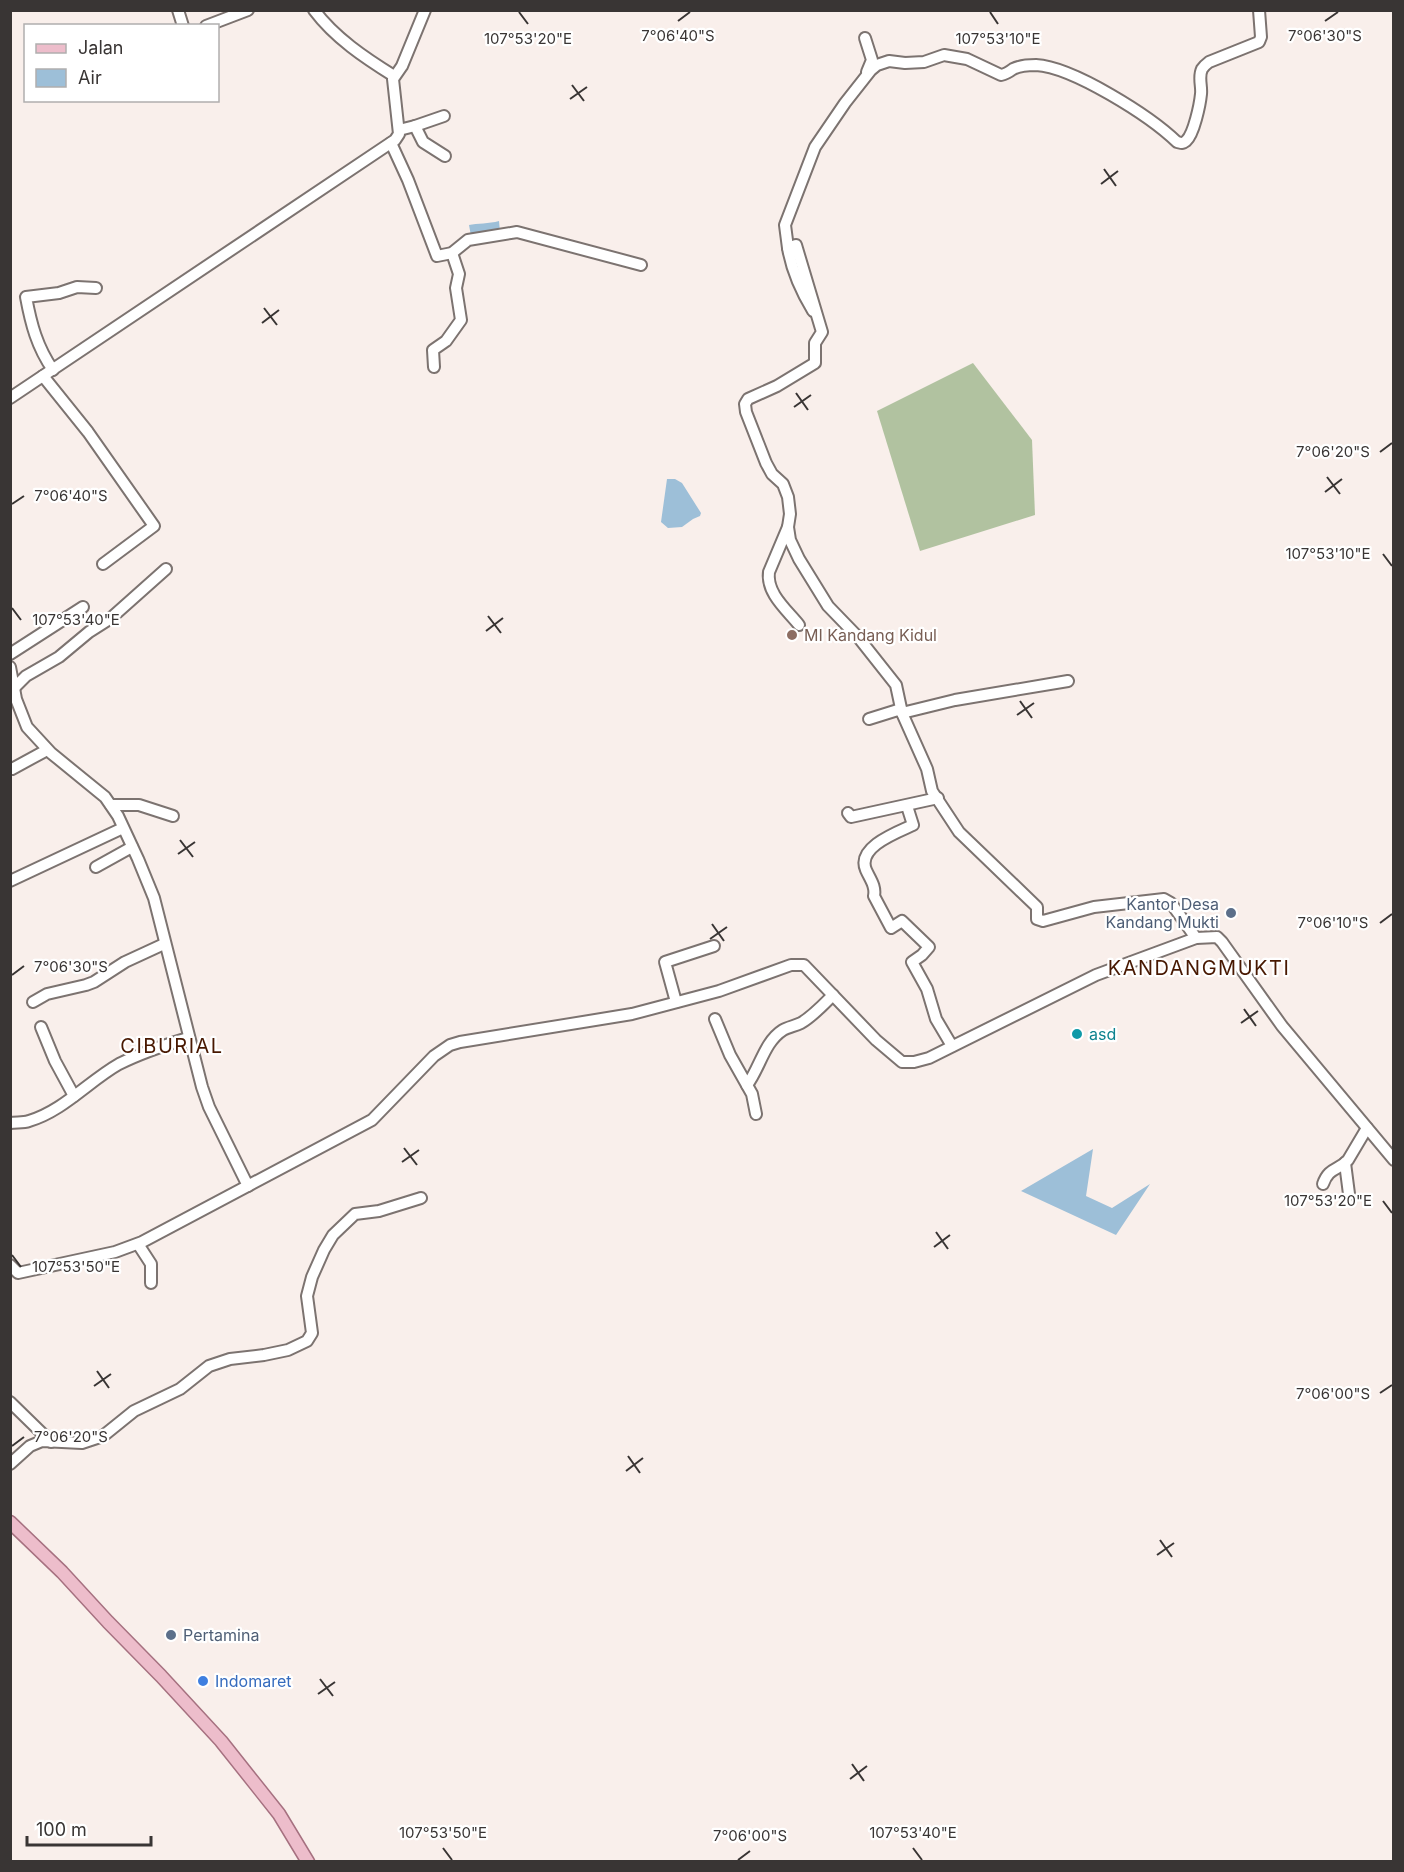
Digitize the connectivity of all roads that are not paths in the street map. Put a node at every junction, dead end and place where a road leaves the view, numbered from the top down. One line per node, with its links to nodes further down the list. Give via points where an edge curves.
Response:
1 (248, 10): 5 (street)
2 (314, 10): 8 (street, via 366,59)
3 (425, 10): 8 (street)
4 (1259, 10): 7 (street, via 1259,42 1203,66 1197,115 1189,136 1181,143 1117,98 1061,70 1035,65 1001,75 967,59 944,55 924,62 890,61 877,65)
5 (211, 24)
6 (865, 38): 7 (street, via 872,60)
7 (866, 75): 21 (street, via 815,147 785,225 788,248 796,245 822,332 815,343 815,363 745,404 766,463 788,497)
8 (394, 76): 11 (street)
9 (444, 116): 10 (street)
10 (415, 126): 11 (street); 13 (street, via 423,142)
11 (399, 130): 12 (street)
12 (391, 143): 14 (street, via 436,254); 18 (street)
13 (445, 156)
14 (452, 253): 15 (street, via 468,240 517,232); 17 (street, via 459,274 456,288 461,320 446,341 433,350)
15 (641, 265)
16 (96, 288): 18 (street, via 77,287 26,297 35,338)
17 (434, 367)
18 (53, 370): 19 (street)
19 (43, 376): 20 (street); 22 (street, via 154,526)
20 (10, 398)
21 (788, 527): 25 (street, via 768,578 777,600); 30 (street, via 790,540 820,595 889,675 898,690)
22 (103, 564)
23 (166, 569): 29 (street, via 111,618)
24 (83, 607): 26 (street)
25 (799, 625)
26 (10, 654)
27 (10, 667): 29 (street)
28 (1068, 681): 30 (street)
29 (14, 688): 32 (street, via 24,721)
30 (902, 711): 31 (street); 34 (street)
31 (870, 719)
32 (47, 750): 33 (street); 35 (street)
33 (12, 769)
34 (938, 798): 36 (street); 43 (street, via 959,832 1036,907 1037,919 1164,899)
35 (111, 805): 38 (street, via 139,805); 39 (street)
36 (907, 806): 37 (street, via 851,817); 52 (street, via 913,825 875,845 864,858 864,865 875,889 874,896 891,928 902,921 929,947 912,962)
37 (848, 813)
38 (173, 816)
39 (123, 828): 40 (street); 42 (street)
40 (132, 847): 41 (street); 44 (street, via 154,898)
41 (96, 867)
42 (10, 881)
43 (1196, 938): 52 (street, via 1096,975); 57 (street, via 1217,937 1222,942 1282,1026)
44 (164, 944): 47 (street, via 124,962 94,982 47,994); 51 (street)
45 (714, 946): 48 (street, via 665,962)
46 (832, 995): 48 (street, via 804,964 791,964 719,991); 52 (street, via 902,1062 928,1058); 53 (street, via 810,1018 783,1030 770,1042)
47 (33, 1002)
48 (676, 1002): 61 (street, via 611,1018 450,1045 434,1056 372,1120)
49 (715, 1019): 53 (street)
50 (41, 1027): 54 (street)
51 (189, 1038): 54 (street, via 120,1064); 61 (street, via 206,1097)
52 (952, 1046)
53 (747, 1085): 55 (street)
54 (74, 1096): 56 (street, via 32,1120)
55 (756, 1114)
56 (10, 1123)
57 (1367, 1128): 58 (street); 59 (street)
58 (1394, 1160)
59 (1345, 1163): 60 (street, via 1330,1171); 62 (street)
60 (1323, 1184)
61 (248, 1186): 64 (street)
62 (1349, 1194)
63 (421, 1198): 68 (street, via 355,1214 333,1235 307,1296 312,1333 307,1341 288,1350 209,1366 180,1389 134,1411 103,1436 82,1443)
64 (138, 1244): 65 (street, via 18,1273); 66 (street, via 151,1264)
65 (10, 1265)
66 (152, 1283)
67 (10, 1402): 68 (street)
68 (51, 1442): 69 (street, via 30,1446)
69 (10, 1464)
70 (10, 1522): 71 (main road, via 221,1741 279,1814)
71 (308, 1862)

